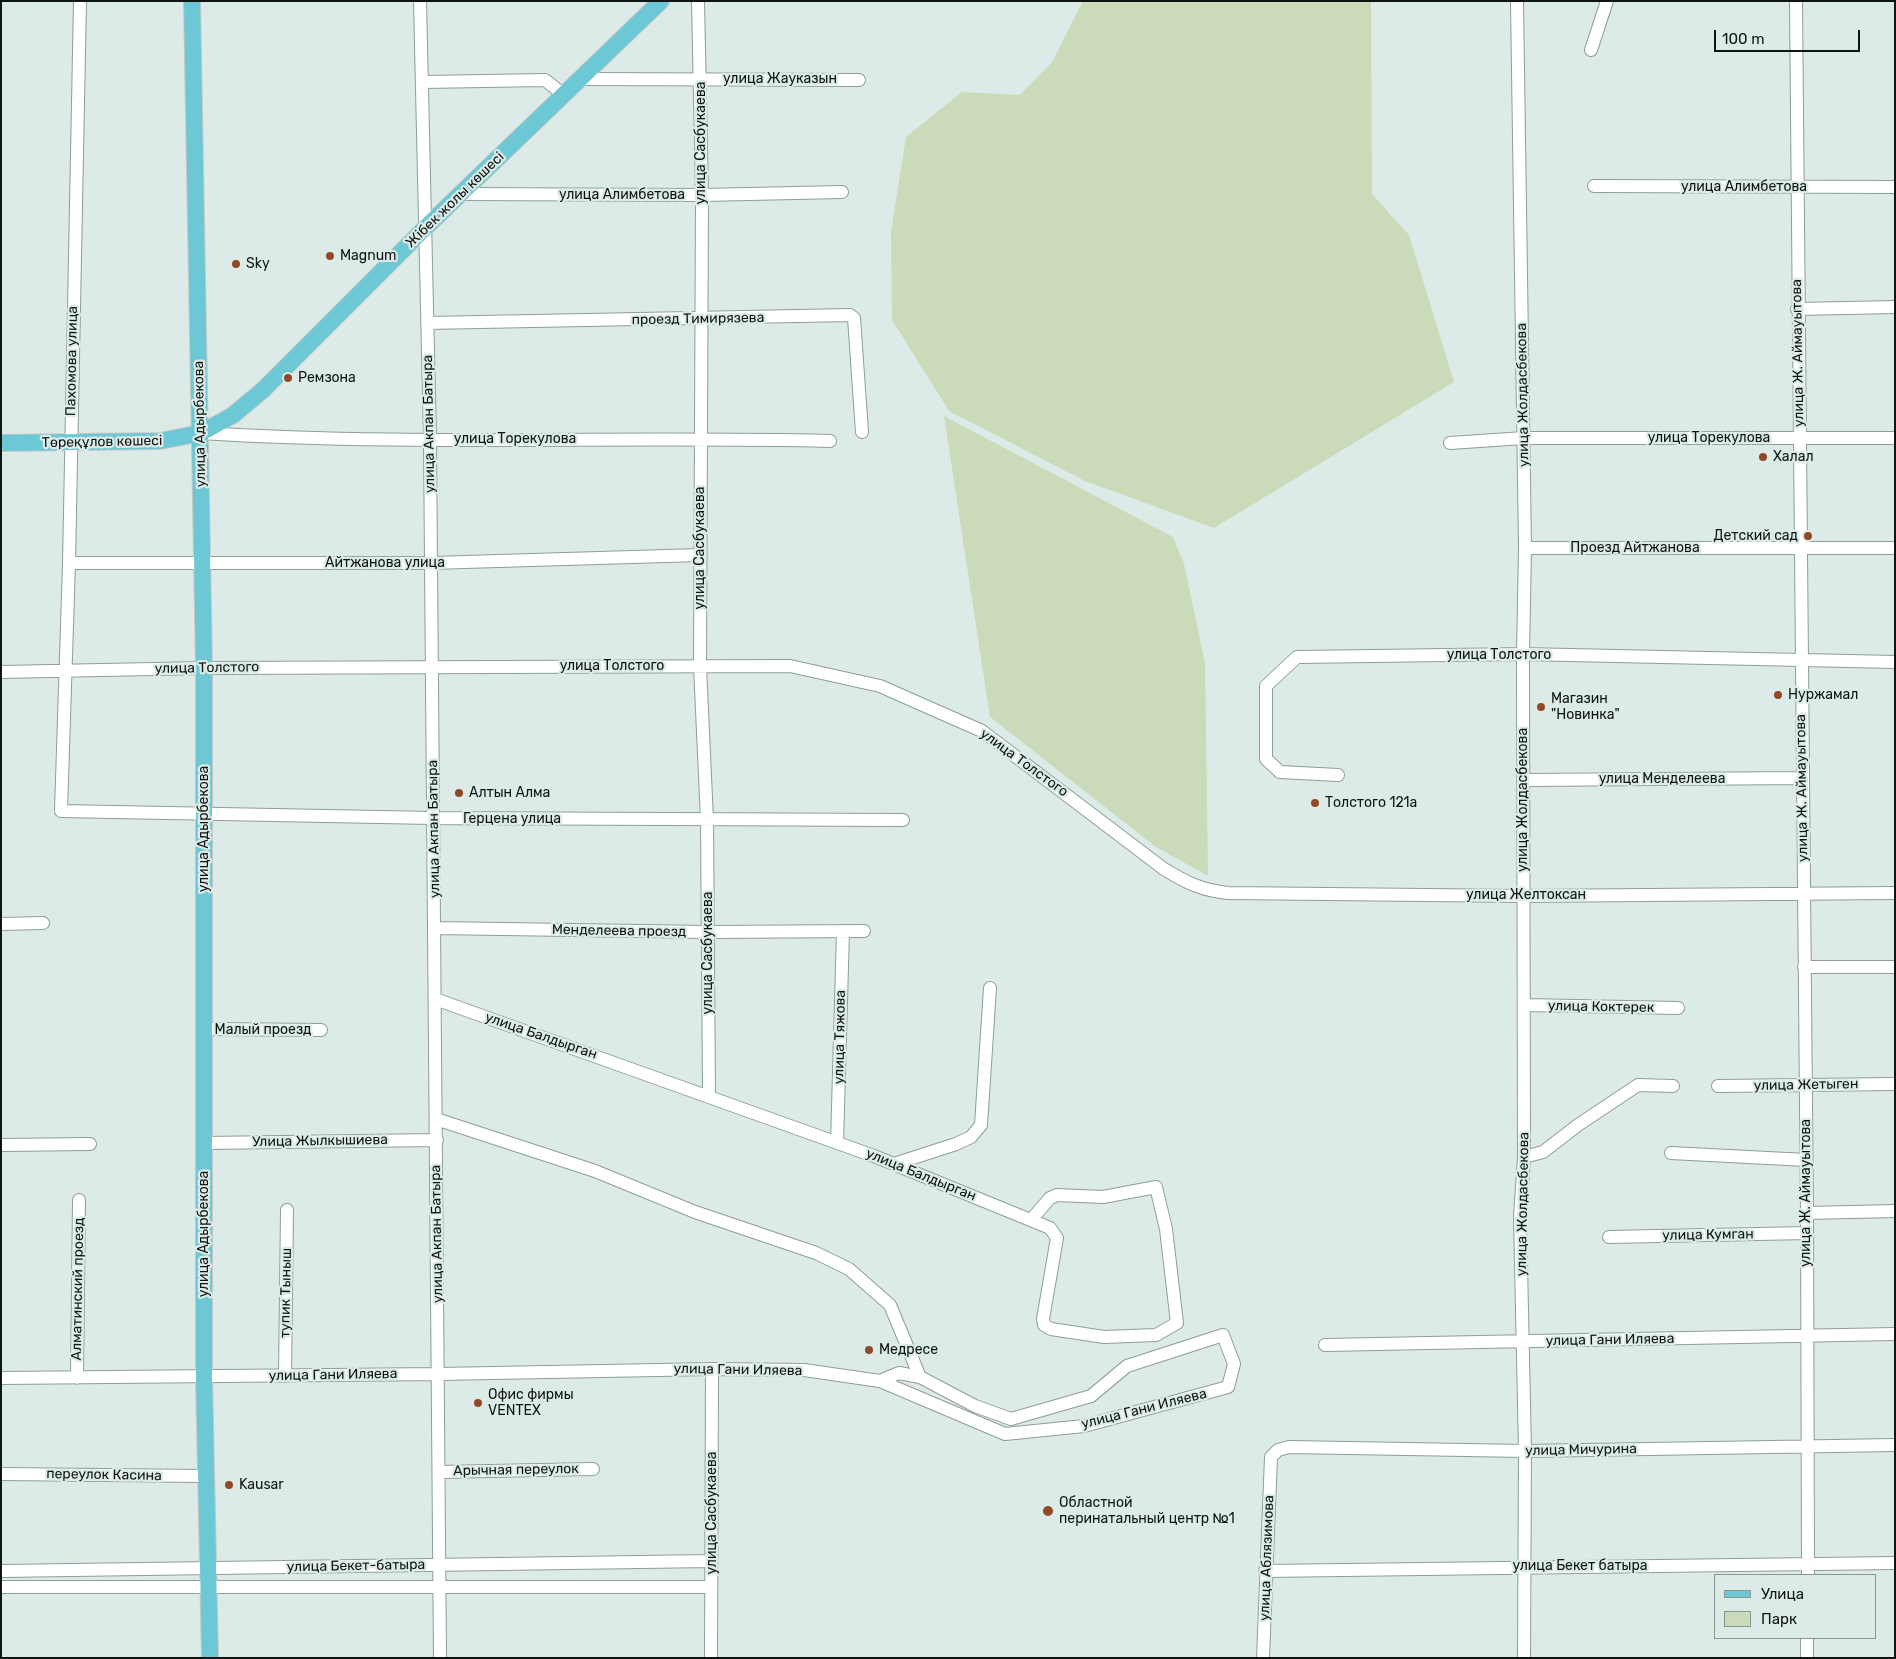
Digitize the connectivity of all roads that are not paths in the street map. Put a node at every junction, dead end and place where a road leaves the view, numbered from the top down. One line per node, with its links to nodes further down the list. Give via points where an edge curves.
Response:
1 (80, 1): 35 (street, Пахомова улица)
2 (192, 1): 27 (main road, улица Адырбекова, via 194,220)
3 (420, 1): 13 (street, улица Акпан Батыра)
4 (661, 1): 10 (main road, Жібек жолы көшесі)
5 (698, 1): 11 (street, улица Сасбукаева)
6 (1517, 1): 29 (street, улица Жолдасбекова)
7 (1608, 1): 9 (street)
8 (1796, 1): 17 (street, улица Ж. Аймауытова)
9 (1591, 50)
10 (580, 79): 11 (street, улица Жауказын); 14 (main road, Жібек жолы көшесі)
11 (701, 79): 12 (street, улица Жауказын); 20 (street, улица Сасбукаева)
12 (859, 80)
13 (423, 82): 14 (street, via 545,80); 21 (street, улица Акпан Батыра)
14 (564, 95): 19 (main road, Жібек жолы көшесі)
15 (1594, 186): 17 (street, улица Алимбетова)
16 (1895, 187): 17 (street, улица Алимбетова)
17 (1797, 188): 23 (street, улица Ж. Аймауытова)
18 (842, 192): 20 (street, улица Алимбетова)
19 (461, 194): 20 (street, улица Алимбетова); 21 (main road, Жібек жолы көшесі)
20 (702, 195): 24 (street, улица Сасбукаева)
21 (424, 229): 25 (street, улица Акпан Батыра); 27 (main road, Жібек жолы көшесі, via 249,403)
22 (1895, 307): 23 (street)
23 (1797, 309): 30 (street, улица Ж. Аймауытова)
24 (702, 319): 25 (street, проезд Тимирязева); 26 (street, проезд Тимирязева, via 853,316); 28 (street, улица Сасбукаева)
25 (427, 323): 32 (street, улица Акпан Батыра)
26 (862, 432)
27 (201, 433): 32 (street, улица Торекулова); 35 (main road, Төреқұлов көшесі, via 160,441); 42 (main road, улица Адырбекова)
28 (700, 438): 32 (street, улица Торекулова); 33 (street, улица Торекулова); 40 (street, улица Сасбукаева)
29 (1524, 438): 30 (street, улица Торекулова); 36 (street, улица Торекулова); 37 (street, улица Жолдасбекова)
30 (1798, 438): 31 (street, улица Торекулова); 38 (street, улица Ж. Аймауытова)
31 (1895, 438)
32 (430, 439): 43 (street, улица Акпан Батыра)
33 (830, 441)
34 (1, 443): 35 (main road, Төреқұлов көшесі)
35 (70, 443): 41 (street, Пахомова улица)
36 (1450, 443)
37 (1525, 548): 38 (street, Проезд Айтжанова); 44 (street, улица Жолдасбекова)
38 (1800, 548): 39 (street, Проезд Айтжанова); 45 (street, улица Ж. Аймауытова)
39 (1895, 548)
40 (700, 555): 43 (street, Айтжанова улица); 48 (street, улица Сасбукаева)
41 (69, 563): 42 (street, Айтжанова улица); 50 (street, Пахомова улица)
42 (203, 563): 43 (street, Айтжанова улица); 49 (main road, улица Адырбекова)
43 (431, 563): 47 (street, улица Акпан Батыра)
44 (1523, 654): 45 (street, улица Толстого); 52 (street, улица Толстого, via 1297,657 1266,686 1266,759 1280,772); 54 (street, улица Жолдасбекова)
45 (1801, 660): 46 (street, улица Толстого); 53 (street, улица Ж. Аймауытова)
46 (1895, 662)
47 (432, 666): 48 (street, улица Толстого); 49 (street, улица Толстого); 57 (street, улица Акпан Батыра)
48 (700, 666): 58 (street, улица Сасбукаева); 60 (street, улица Толстого, via 790,666 818,670 880,686 934,708 982,731)
49 (204, 668): 50 (street, улица Толстого); 56 (main road, улица Адырбекова)
50 (65, 670): 51 (street, улица Толстого); 55 (street, Пахомова улица)
51 (1, 672)
52 (1338, 775)
53 (1802, 778): 54 (street, улица Менделеева); 62 (street, улица Ж. Аймауытова)
54 (1523, 780): 63 (street, улица Жолдасбекова)
55 (61, 811): 56 (street, Герцена улица)
56 (204, 815): 57 (street, Герцена улица); 76 (main road, улица Адырбекова)
57 (434, 818): 58 (street, Герцена улица); 66 (street, улица Акпан Батыра)
58 (707, 820): 59 (street, Герцена улица); 69 (street, улица Сасбукаева)
59 (902, 820)
60 (1164, 869): 63 (street, улица Желтоксан, via 1205,890 1228,893)
61 (1895, 893): 62 (street, улица Желтоксан)
62 (1803, 894): 63 (street, улица Желтоксан); 70 (street, улица Ж. Аймауытова)
63 (1524, 896): 74 (street, улица Жолдасбекова)
64 (43, 923): 65 (street)
65 (1, 924)
66 (435, 928): 69 (street, Менделеева проезд); 73 (street, улица Акпан Батыра)
67 (843, 931): 68 (street, Менделеева проезд); 69 (street, Менделеева проезд); 86 (street, улица Тяжова)
68 (864, 931)
69 (708, 932): 82 (street, улица Сасбукаева)
70 (1804, 967): 71 (street); 79 (street, улица Ж. Аймауытова)
71 (1895, 967)
72 (990, 988): 92 (street, via 981,1125 971,1137 956,1144)
73 (435, 999): 82 (street, улица Балдырган); 83 (street, улица Акпан Батыра)
74 (1524, 1005): 75 (street, улица Коктерек); 90 (street, улица Жолдасбекова)
75 (1678, 1008)
76 (204, 1029): 77 (street, Малый проезд); 85 (main road, улица Адырбекова)
77 (321, 1030)
78 (1895, 1084): 79 (street, улица Жетыген)
79 (1805, 1085): 81 (street, улица Жетыген); 91 (street, улица Ж. Аймауытова)
80 (1672, 1086): 90 (street, via 1638,1085 1543,1152)
81 (1718, 1086)
82 (709, 1095): 86 (street, улица Балдырган)
83 (436, 1119): 84 (street, улица Акпан Батыра); 110 (street, via 595,1171 695,1212 816,1253 849,1269 890,1305)
84 (437, 1140): 85 (street, Улица Жылкышиева); 105 (street, улица Акпан Батыра)
85 (204, 1143): 107 (main road, улица Адырбекова)
86 (837, 1143): 92 (street, улица Балдырган)
87 (90, 1144): 88 (street)
88 (1, 1145)
89 (1671, 1153): 91 (street)
90 (1524, 1157): 102 (street, улица Жолдасбекова, via 1520,1217)
91 (1806, 1160): 96 (street, улица Ж. Аймауытова)
92 (894, 1164): 97 (street, улица Балдырган)
93 (79, 1200): 109 (street, Алматинский проезд)
94 (286, 1210): 106 (street, тупик Тыныш)
95 (1895, 1211): 96 (street)
96 (1807, 1213): 98 (street, улица Ж. Аймауытова)
97 (1030, 1220): 97 (street, улица Балдырган, via 1050,1228 1057,1238 1044,1325 1051,1329 1104,1337 1156,1335 1177,1323 1166,1229 1156,1187 1103,1197 1057,1195 1050,1198)
98 (1807, 1233): 99 (street, улица Кумган); 101 (street, улица Ж. Аймауытова)
99 (1609, 1237)
100 (1895, 1334): 101 (street, улица Гани Иляева)
101 (1806, 1336): 102 (street, улица Гани Иляева); 113 (street, улица Ж. Аймауытова)
102 (1524, 1342): 103 (street, улица Гани Иляева); 114 (street, улица Жолдасбекова)
103 (1325, 1344)
104 (712, 1369): 105 (street, улица Гани Иляева); 111 (street, улица Гани Иляева, via 804,1370); 120 (street, улица Сасбукаева)
105 (439, 1374): 106 (street, улица Гани Иляева); 117 (street, улица Акпан Батыра)
106 (285, 1376): 107 (street, улица Гани Иляева)
107 (204, 1377): 109 (street, улица Гани Иляева); 119 (main road, улица Адырбекова)
108 (1, 1378): 109 (street, улица Гани Иляева)
109 (77, 1378)
110 (923, 1379): 111 (street, via 899,1373); 111 (street, улица Гани Иляева, via 975,1406 1012,1420 1091,1396 1126,1366 1223,1335 1234,1364 1228,1387 1084,1426 1005,1434)
111 (880, 1381)
112 (1895, 1445): 113 (street, улица Мичурина)
113 (1807, 1446): 114 (street, улица Мичурина); 126 (street, улица Ж. Аймауытова)
114 (1525, 1451): 115 (street, улица Мичурина, via 1289,1447 1278,1450); 123 (street, улица Жолдасбекова)
115 (1271, 1457): 125 (street, улица Аблязимова)
116 (594, 1468): 117 (street, Арычная переулок)
117 (439, 1472): 122 (street, улица Акпан Батыра)
118 (1, 1474): 119 (street, переулок Касина)
119 (207, 1476): 124 (main road, улица Адырбекова)
120 (711, 1561): 122 (street, улица Бекет-батыра); 131 (street, улица Сасбукаева)
121 (1895, 1563): 126 (street, улица Бекет батыра)
122 (440, 1565): 124 (street, улица Бекет-батыра); 130 (street, улица Акпан Батыра)
123 (1524, 1566): 125 (street, улица Бекет батыра); 126 (street, улица Бекет батыра); 137 (street, улица Жолдасбекова)
124 (207, 1568): 127 (street, улица Бекет-батыра); 128 (main road, улица Адырбекова)
125 (1265, 1570): 136 (street, улица Аблязимова)
126 (1808, 1570)
127 (1, 1571)
128 (207, 1586): 129 (street, улица Бекет-батыра); 130 (street, улица Бекет-батыра); 133 (main road, улица Адырбекова)
129 (1, 1587)
130 (440, 1587): 131 (street, улица Бекет-батыра); 134 (street, улица Акпан Батыра)
131 (711, 1587): 135 (street, улица Сасбукаева)
132 (1807, 1639): 138 (street)
133 (210, 1658)
134 (440, 1658)
135 (711, 1658)
136 (1263, 1658)
137 (1524, 1658)
138 (1807, 1658)

